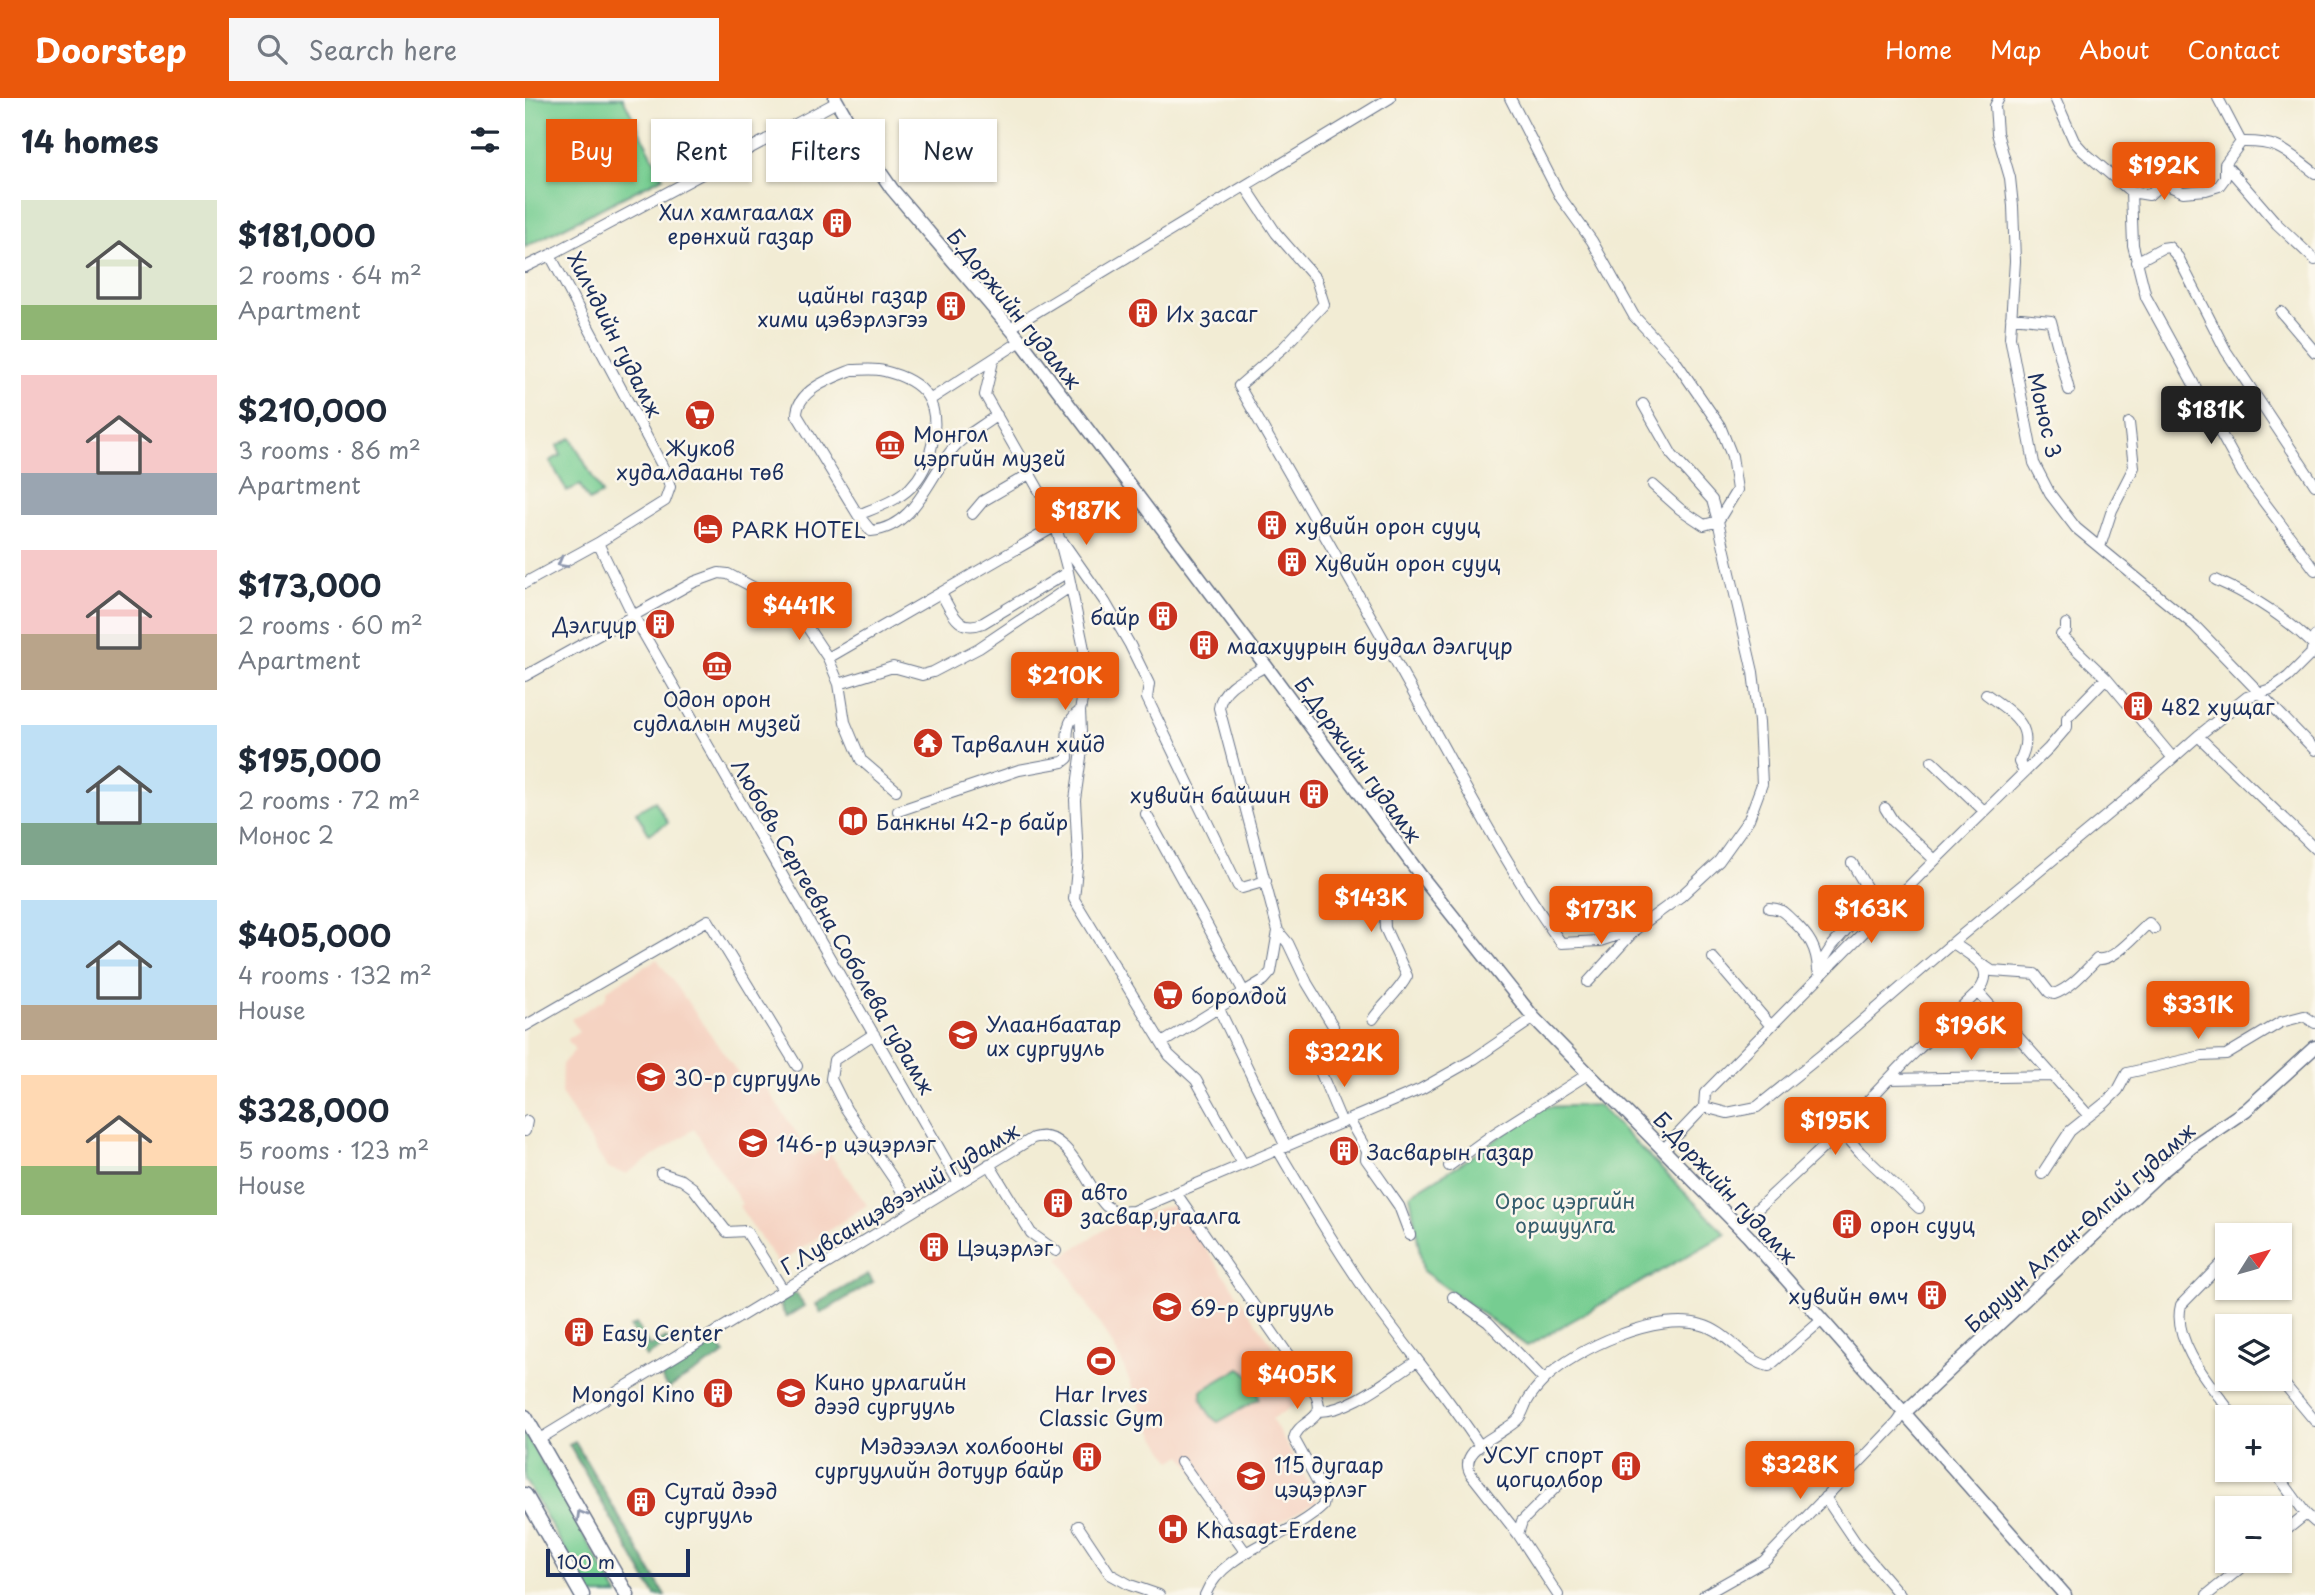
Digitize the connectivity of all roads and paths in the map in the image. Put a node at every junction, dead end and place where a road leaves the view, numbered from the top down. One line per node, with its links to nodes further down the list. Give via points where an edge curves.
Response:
1 (1389, 98): 10 (street)
2 (1510, 98): 32 (street, via 1561,198 1592,240 1634,316 1674,359 1720,426 1732,456 1737,490)
3 (1999, 98): 17 (street, Монос 3, via 1995,106 1997,133 2013,206)
4 (2055, 98): 11 (street, via 2074,141)
5 (2218, 98): 7 (street)
6 (836, 100): 12 (street, Хилчдийн гудамж); 18 (main road, Б.Доржийн гудамж, via 892,189)
7 (2241, 142): 8 (street); 9 (street, via 2280,146)
8 (2225, 164): 11 (street, via 2225,178 2206,190 2179,191 2162,183 2150,195); 13 (street)
9 (2315, 173)
10 (1245, 186): 18 (street); 69 (street, via 1276,233 1316,279 1324,304 1239,386 1537,911 1561,943 1600,942)
11 (2131, 192): 14 (street)
12 (550, 254): 15 (street); 34 (street, Хилчдийн гудамж, via 670,486 666,501)
13 (2315, 260)
14 (2136, 262): 29 (street, via 2169,247 2178,257 2226,351); 36 (street, via 2147,297 2243,474)
15 (525, 267)
16 (2281, 312): 20 (street)
17 (2011, 317): 22 (street, via 2051,321); 35 (street, Монос 3, via 2010,337 2034,463 2063,513)
18 (1010, 328): 19 (main road, Б.Доржийн гудамж)
19 (1021, 341): 21 (street); 46 (main road, Б.Доржийн гудамж)
20 (2315, 352)
21 (993, 361): 23 (street); 25 (street, via 985,391)
22 (2069, 390)
23 (932, 399): 31 (street, via 935,419 929,462 910,488); 31 (street, via 911,381 883,370 852,370 825,381 801,399 797,415)
24 (1643, 404): 32 (street, via 1672,455 1712,500)
25 (997, 415): 27 (street); 31 (street, via 956,445 909,511 883,530 871,531)
26 (2129, 423): 35 (street, via 2134,467)
27 (1031, 473): 30 (street, via 983,501); 33 (street)
28 (1653, 485): 32 (street, via 1704,525)
29 (2315, 485)
30 (972, 514)
31 (858, 515)
32 (1718, 521): 69 (street, via 1753,672 1762,784 1749,819 1720,861)
33 (1058, 531): 37 (street); 41 (street); 67 (street, via 1130,645 1149,684 1147,698 1238,886)
34 (598, 543): 39 (street, Хилчдийн гудамж, one-way to 39); 42 (street, Любовь Сергеевна Соболева гудамж)
35 (2100, 547): 50 (street, Монос 3, via 2195,626)
36 (2315, 570)
37 (1068, 572): 40 (street); 41 (street, via 972,627 957,619)
38 (2216, 580): 44 (street, via 2244,592)
39 (525, 583)
40 (1071, 586): 49 (street, via 979,648 933,672 893,667); 52 (street, via 1084,649 1086,678)
41 (941, 593): 45 (street)
42 (633, 615): 45 (street, via 694,582 728,574 794,611); 47 (street); 86 (street, Любовь Сергеевна Соболева гудамж)
43 (2066, 624): 48 (street, via 2061,635)
44 (2314, 642): 50 (street, via 2303,663 2271,689)
45 (828, 658): 49 (street)
46 (1266, 666): 66 (main road, Б.Доржийн гудамж); 67 (street, via 1227,688 1219,708)
47 (525, 676)
48 (2106, 678): 55 (street); 57 (street)
49 (839, 684): 58 (street, via 845,722 862,760)
50 (2260, 692): 53 (street); 54 (street, Монос 3)
51 (1986, 694): 57 (street, via 2018,718 2024,729 2026,751 2019,762)
52 (1080, 711): 60 (street, via 1068,724 1068,758 1063,762 1019,770); 87 (street, via 1074,899)
53 (2198, 736): 55 (street); 63 (street)
54 (2315, 750)
55 (2172, 758): 72 (street)
56 (1932, 761): 61 (street)
57 (2024, 772): 61 (street)
58 (896, 790)
59 (1885, 808): 64 (street)
60 (898, 811)
61 (1984, 811): 64 (street)
62 (1146, 814): 77 (street)
63 (2315, 849)
64 (1935, 860): 75 (street)
65 (1852, 863): 75 (street, via 1869,892)
66 (1421, 876): 80 (street, via 1384,905 1385,928 1407,976); 81 (main road, Б.Доржийн гудамж)
67 (1266, 881): 71 (street)
68 (1769, 908): 75 (street, via 1780,909 1806,933)
69 (1636, 929): 76 (street)
70 (2154, 929): 74 (street, via 2148,923 2113,955 2104,961 2097,959 2054,995 2035,974 1992,971)
71 (1278, 931): 77 (street, via 1271,972); 84 (street)
72 (1953, 943): 74 (street); 94 (street, via 1757,1107 1727,1113)
73 (1713, 958): 85 (street)
74 (1983, 965): 78 (street, via 1985,983)
75 (1818, 973): 85 (street)
76 (1588, 982)
77 (1244, 992): 79 (street)
78 (1977, 992): 92 (street); 93 (street)
79 (1218, 1007): 87 (street); 98 (street)
80 (1373, 1018)
81 (1534, 1018): 91 (main road, Б.Доржийн гудамж); 96 (street, Г.Лувсанцэвээний гудамж, via 1421,1089)
82 (2315, 1023): 95 (street, via 2304,1016 2281,1022 2226,1055 2127,1073 2117,1090)
83 (525, 1026): 89 (street, via 708,920)
84 (1333, 1026)
85 (1771, 1026): 94 (street, via 1705,1093)
86 (874, 1034): 105 (street, Любовь Сергеевна Соболева гудамж); 108 (street, via 834,1060 831,1079 846,1109)
87 (1162, 1043): 101 (street, via 1196,1080)
88 (2315, 1047): 121 (main road, Баруун Алтан-Өлгий гудамж, via 2246,1110 2158,1175)
89 (797, 1066)
90 (1318, 1066): 96 (street)
91 (1588, 1074): 99 (main road, Б.Доржийн гудамж); 102 (street)
92 (2054, 1076): 93 (street); 95 (street)
93 (1889, 1079): 97 (street)
94 (1704, 1107): 99 (street)
95 (2089, 1116): 104 (street, via 2070,1131)
96 (1346, 1122): 98 (street, Г.Лувсанцэвээний гудамж); 110 (street, via 1399,1206)
97 (1841, 1130): 107 (street); 109 (street)
98 (1282, 1148): 101 (street, Г.Лувсанцэвээний гудамж); 116 (street, via 1330,1237)
99 (1664, 1149): 109 (main road, Б.Доржийн гудамж)
100 (989, 1164): 105 (street, Г.Лувсанцэвээний гудамж); 106 (street, Г.Лувсанцэвээний гудамж, via 1029,1140 1045,1136 1063,1146 1101,1200 1116,1212 1133,1212); 111 (street, via 1031,1233)
101 (1243, 1164): 106 (street, Г.Лувсанцэвээний гудамж)
102 (1449, 1166)
103 (661, 1173): 113 (street, via 693,1188 727,1232 746,1231)
104 (2042, 1174)
105 (959, 1183): 108 (street, Г.Лувсанцэвээний гудамж)
106 (1175, 1193): 120 (street, via 1316,1395)
107 (1919, 1208)
108 (915, 1209): 113 (street, Г.Лувсанцэвээний гудамж)
109 (1739, 1226): 115 (main road, Б.Доржийн гудамж)
110 (1410, 1235)
111 (1056, 1251)
112 (2215, 1270): 119 (street, via 2181,1305 2178,1315 2197,1367)
113 (783, 1290): 124 (street, Г.Лувсанцэвээний гудамж)
114 (1453, 1297): 117 (street, via 1487,1322)
115 (1822, 1320): 117 (street, via 1769,1366 1718,1331 1683,1323 1635,1328 1593,1347); 121 (main road, Б.Доржийн гудамж)
116 (1417, 1361): 120 (street, via 1350,1403 1330,1411); 125 (street)
117 (1544, 1380): 125 (street, via 1519,1418)
118 (2290, 1391): 123 (street)
119 (2225, 1405)
120 (1318, 1410): 136 (street, via 1294,1437 1324,1493 1325,1504)
121 (1904, 1413): 130 (street); 145 (main road, Б.Доржийн гудамж)
122 (525, 1417): 124 (highway)
123 (2315, 1421)
124 (538, 1440): 139 (highway, one-way to 124)
125 (1480, 1446): 135 (street, via 1469,1459 1468,1469)
126 (1181, 1462): 136 (street)
127 (2283, 1482): 131 (street)
128 (1559, 1484): 135 (street, via 1522,1521)
129 (525, 1495): 138 (highway)
130 (1825, 1497): 143 (street, via 1764,1561); 144 (street, via 1858,1546)
131 (2306, 1514): 132 (street); 133 (street)
132 (2315, 1522)
133 (2292, 1525)
134 (1078, 1526): 140 (street, via 1110,1574)
135 (1518, 1534): 142 (street)
136 (1246, 1553): 141 (street, via 1215,1576)
137 (2234, 1573): 146 (street)
138 (582, 1595)
139 (627, 1595)
140 (1159, 1595)
141 (1205, 1595)
142 (1558, 1595)
143 (1704, 1595)
144 (1900, 1595)
145 (2065, 1595)
146 (2207, 1595)

